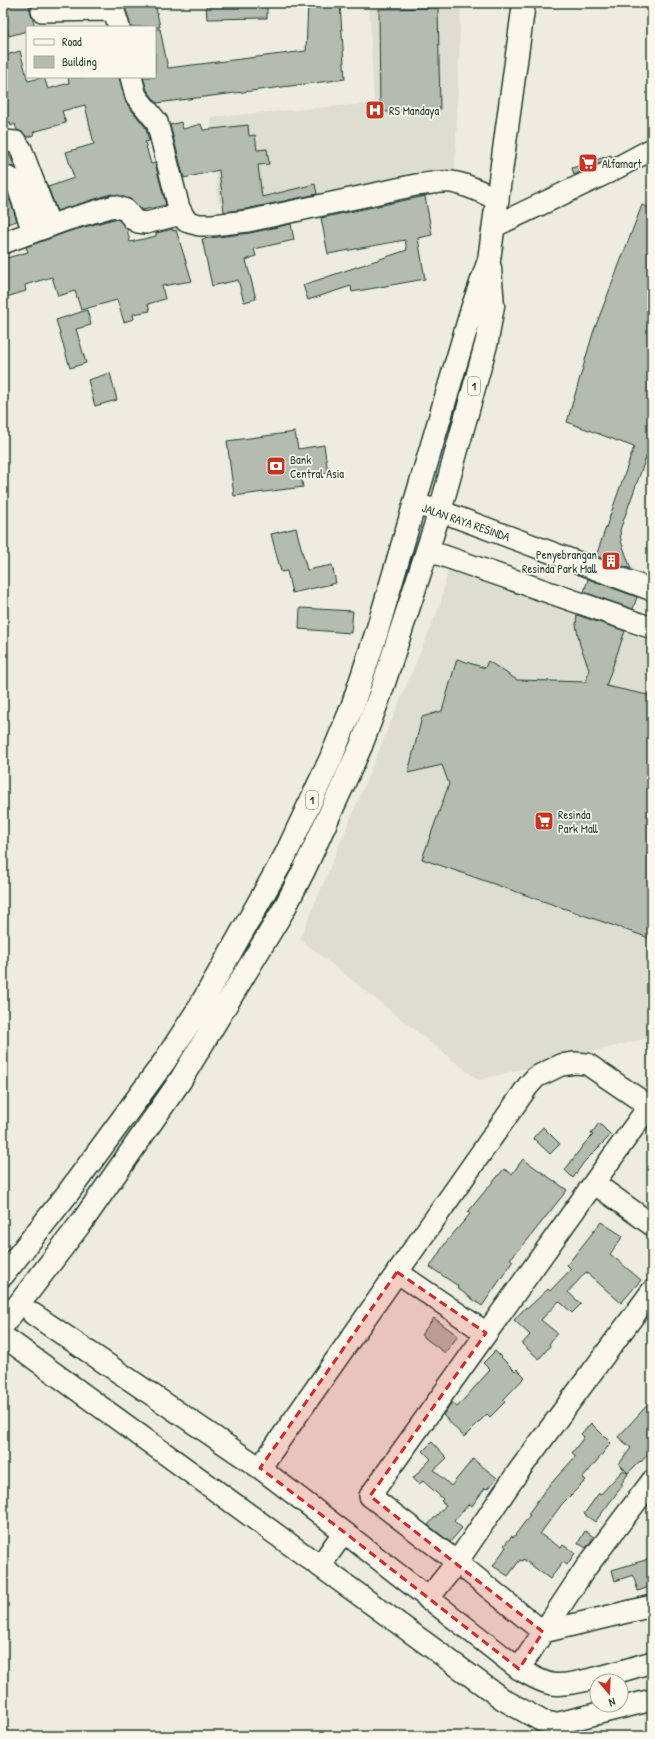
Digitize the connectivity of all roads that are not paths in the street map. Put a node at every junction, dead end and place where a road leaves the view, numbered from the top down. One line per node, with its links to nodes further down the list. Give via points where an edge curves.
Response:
1 (524, 3): 8 (main road, 1)
2 (42, 11): 3 (street, via 110,10)
3 (119, 26)
4 (131, 78): 9 (street, via 136,96 161,131)
5 (3, 140): 11 (street, via 16,142 21,149)
6 (652, 149): 10 (street)
7 (6, 177): 11 (street, via 18,186)
8 (498, 200): 9 (street, via 463,185 440,182 248,221 199,225 186,221); 10 (main road, 1)
9 (181, 214): 11 (street, via 146,223 138,222 126,210 114,206)
10 (495, 226): 13 (main road, 1)
11 (41, 229): 12 (street)
12 (3, 243)
13 (490, 260): 14 (main road, 1, via 472,309); 15 (main road, 1, via 493,306 487,341)
14 (414, 504): 15 (street, JALAN RAYA RESINDA); 22 (main road, 1, via 352,707 331,758 274,878 199,1008 164,1062 68,1193)
15 (440, 511): 17 (street, JALAN RAYA RESINDA); 25 (main road, 1, via 361,746 284,909 180,1081)
16 (441, 556): 18 (street)
17 (652, 590)
18 (652, 628)
19 (594, 1183): 20 (street); 21 (street, via 649,1106 587,1064 561,1065 536,1077 528,1086); 26 (street)
20 (652, 1225)
21 (397, 1272): 26 (street); 27 (street)
22 (3, 1275)
23 (652, 1291): 30 (street, via 522,1466)
24 (33, 1314): 27 (street)
25 (6, 1333): 31 (street)
26 (486, 1333): 30 (street, via 370,1496)
27 (260, 1468): 29 (street)
28 (648, 1491): 34 (street, via 585,1569)
29 (344, 1532): 31 (street); 32 (street)
30 (457, 1562): 32 (street); 34 (street)
31 (320, 1566): 38 (street, via 504,1700)
32 (428, 1599): 36 (street)
33 (652, 1606): 34 (street)
34 (543, 1632): 36 (street)
35 (652, 1662): 36 (street, via 578,1682 554,1685 538,1680)
36 (519, 1669)
37 (652, 1700): 38 (street)
38 (554, 1730)

